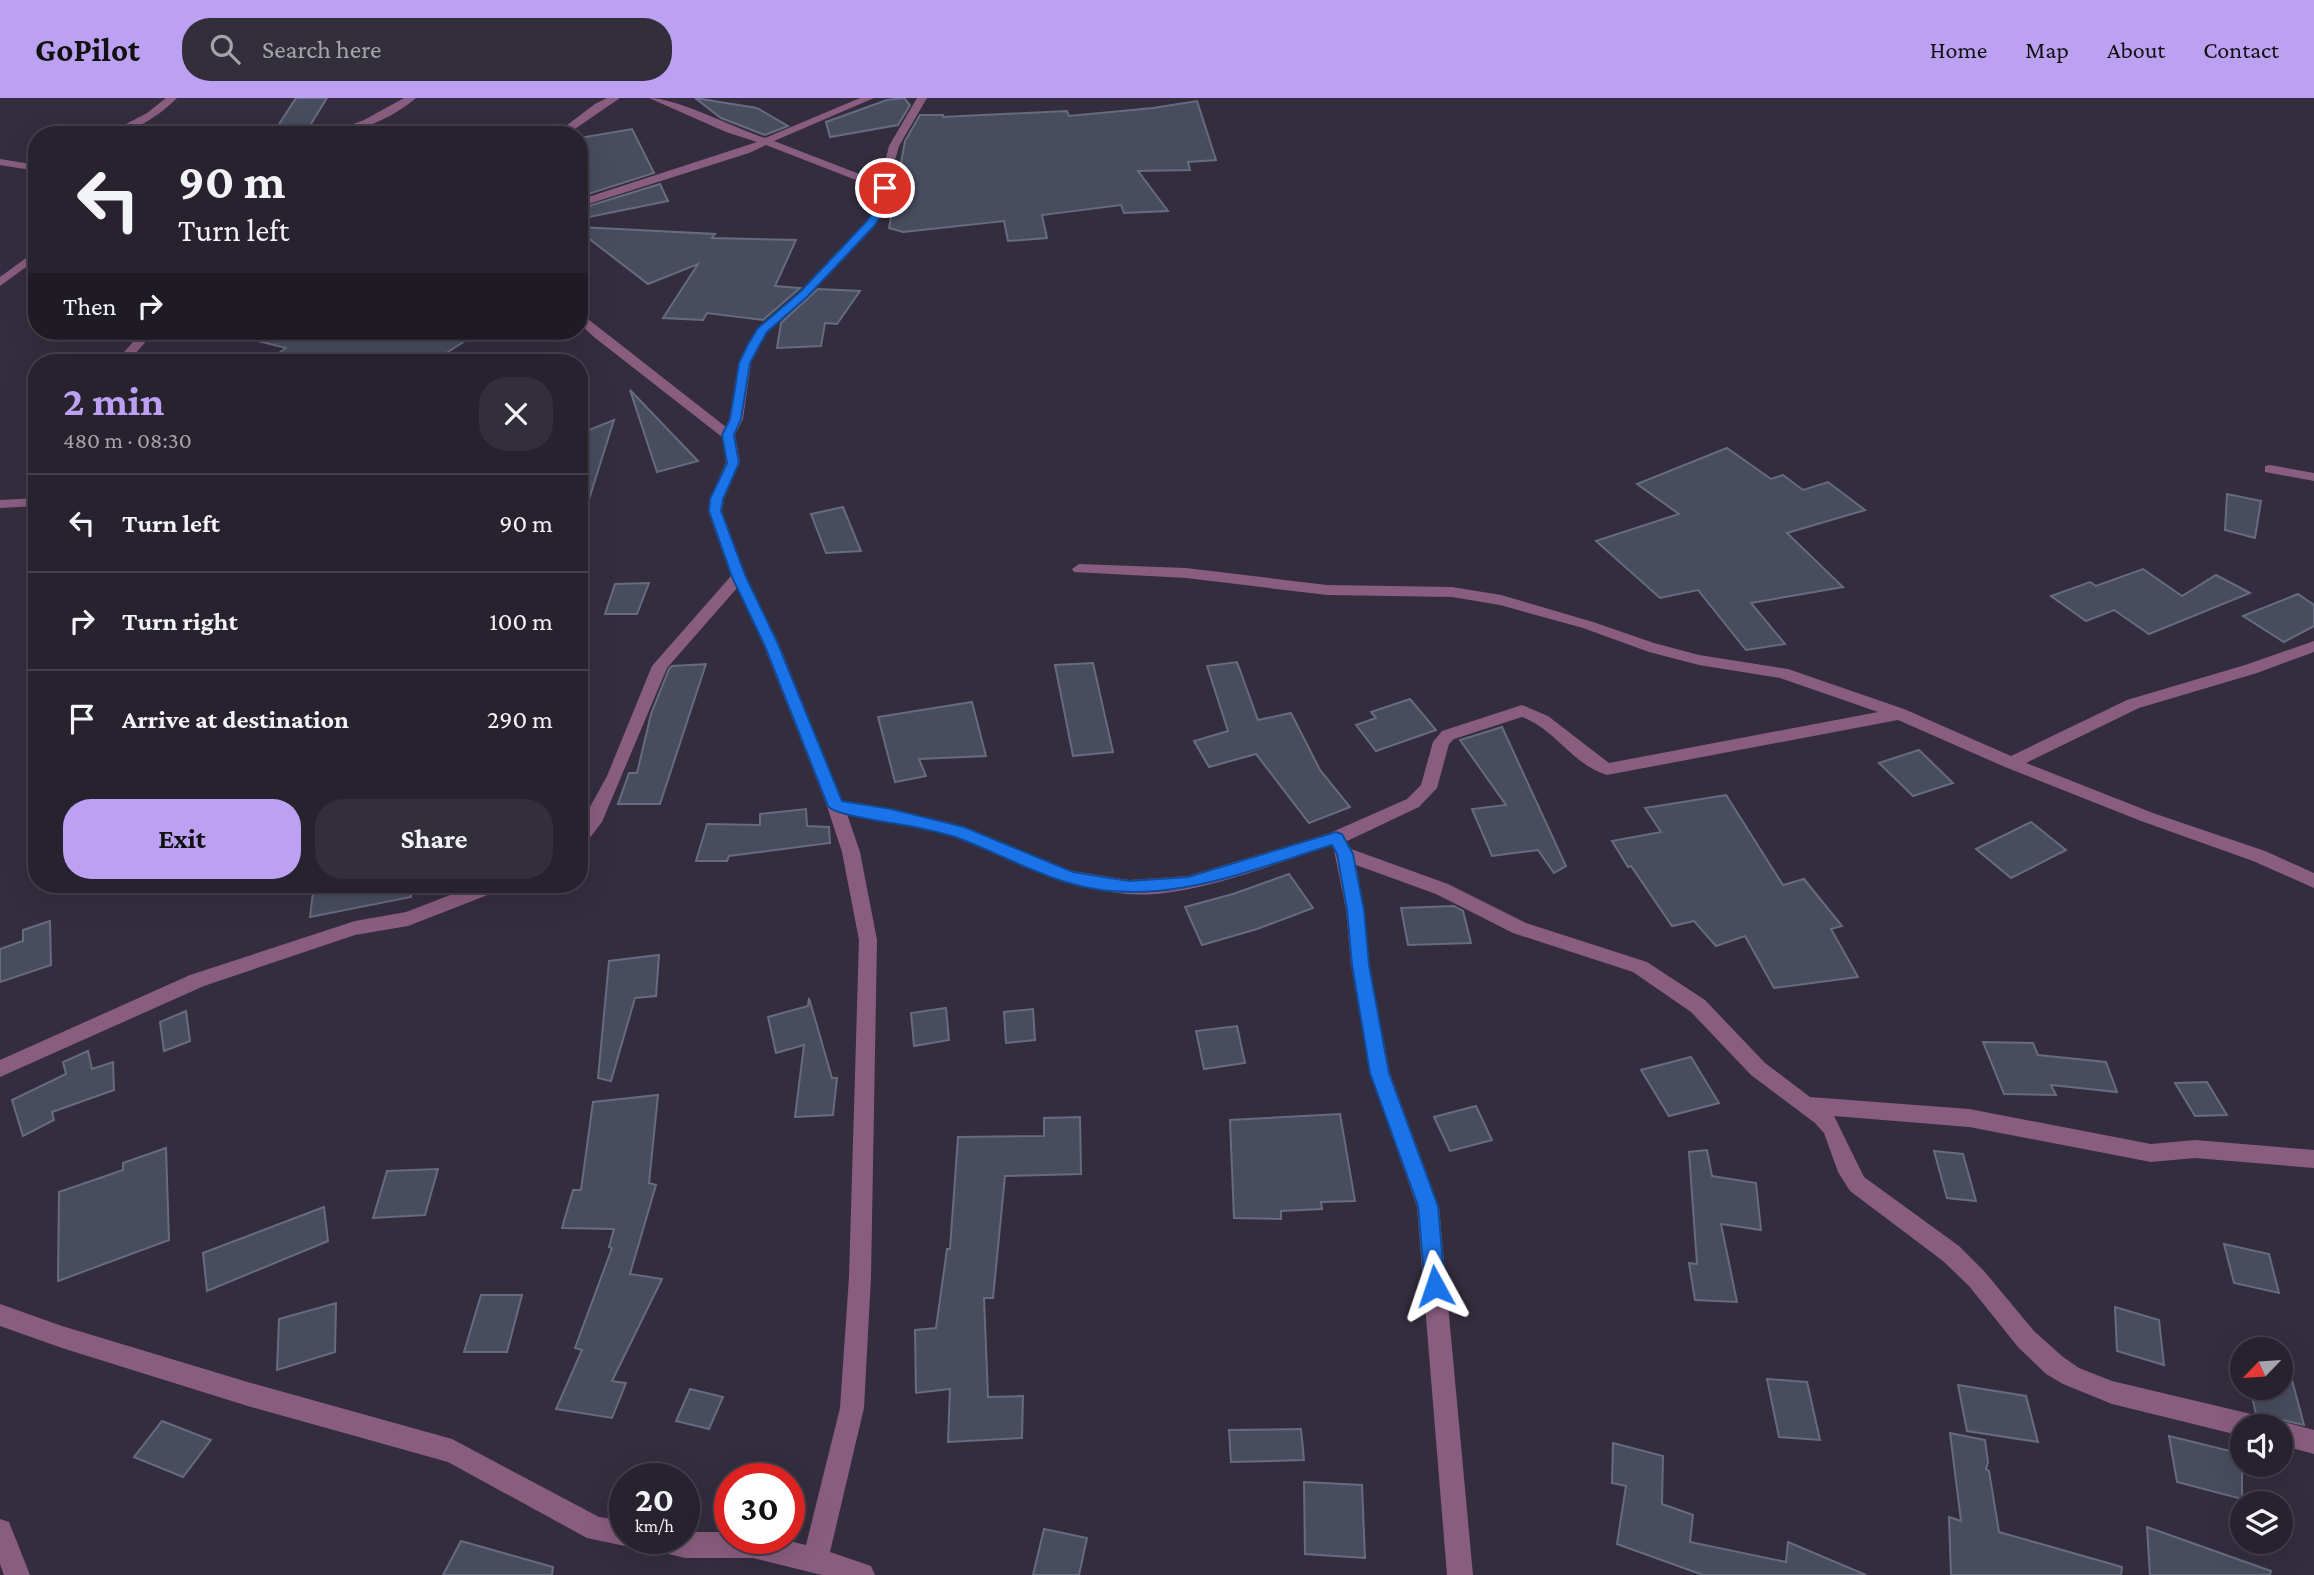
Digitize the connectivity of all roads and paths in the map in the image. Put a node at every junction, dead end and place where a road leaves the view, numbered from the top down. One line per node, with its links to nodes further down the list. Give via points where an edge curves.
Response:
1 (172, 98): 7 (street)
2 (411, 98): 8 (street)
3 (615, 98): 9 (street)
4 (654, 98): 10 (street)
5 (869, 98): 10 (street)
6 (922, 98): 13 (street, via 894,146)
7 (128, 126)
8 (356, 126)
9 (571, 126)
10 (765, 141): 13 (street); 14 (street)
11 (0, 162): 12 (street)
12 (28, 167)
13 (885, 188): 21 (street, via 882,206 852,245 762,330 745,363 736,419)
14 (588, 201)
15 (26, 260): 16 (street); 17 (street)
16 (0, 263)
17 (0, 284)
18 (588, 325): 21 (street)
19 (141, 340): 20 (street)
20 (128, 354)
21 (728, 435): 27 (street, via 733,463 715,511)
22 (2270, 469): 23 (street)
23 (2314, 477)
24 (28, 502): 25 (street)
25 (0, 504)
26 (1079, 569): 29 (street, via 1186,573 1327,590 1451,592 1501,600 1699,660 1782,673)
27 (739, 577): 31 (street); 32 (street, via 660,666 615,776)
28 (2314, 646): 30 (street, via 2133,704)
29 (1898, 713): 30 (street); 33 (street, via 1607,769 1535,713 1522,711 1448,735 1441,742 1429,788 1413,803)
30 (2011, 763): 34 (street)
31 (836, 806): 33 (street, via 964,833 1072,878 1129,887 1188,883); 46 (street, via 851,852 868,940 860,1277 852,1408)
32 (588, 828)
33 (1341, 846): 37 (street, via 1520,928 1640,967 1698,1006 1758,1069); 49 (street, via 1380,1073 1428,1206)
34 (2314, 881)
35 (474, 893): 36 (street, via 408,919 355,928 197,980)
36 (0, 1069)
37 (1805, 1105): 38 (street, via 1969,1118 2151,1153 2195,1149); 40 (street, via 1832,1128 1857,1184 1964,1265 2053,1365 2133,1398)
38 (2314, 1159)
39 (0, 1315): 44 (street, via 238,1391 452,1451 596,1529)
40 (2230, 1421)
41 (2293, 1436): 42 (street)
42 (2314, 1442)
43 (0, 1531): 47 (street)
44 (609, 1531)
45 (700, 1545): 46 (street, via 753,1545)
46 (816, 1560): 48 (street)
47 (17, 1575)
48 (862, 1575)
49 (1460, 1575)

